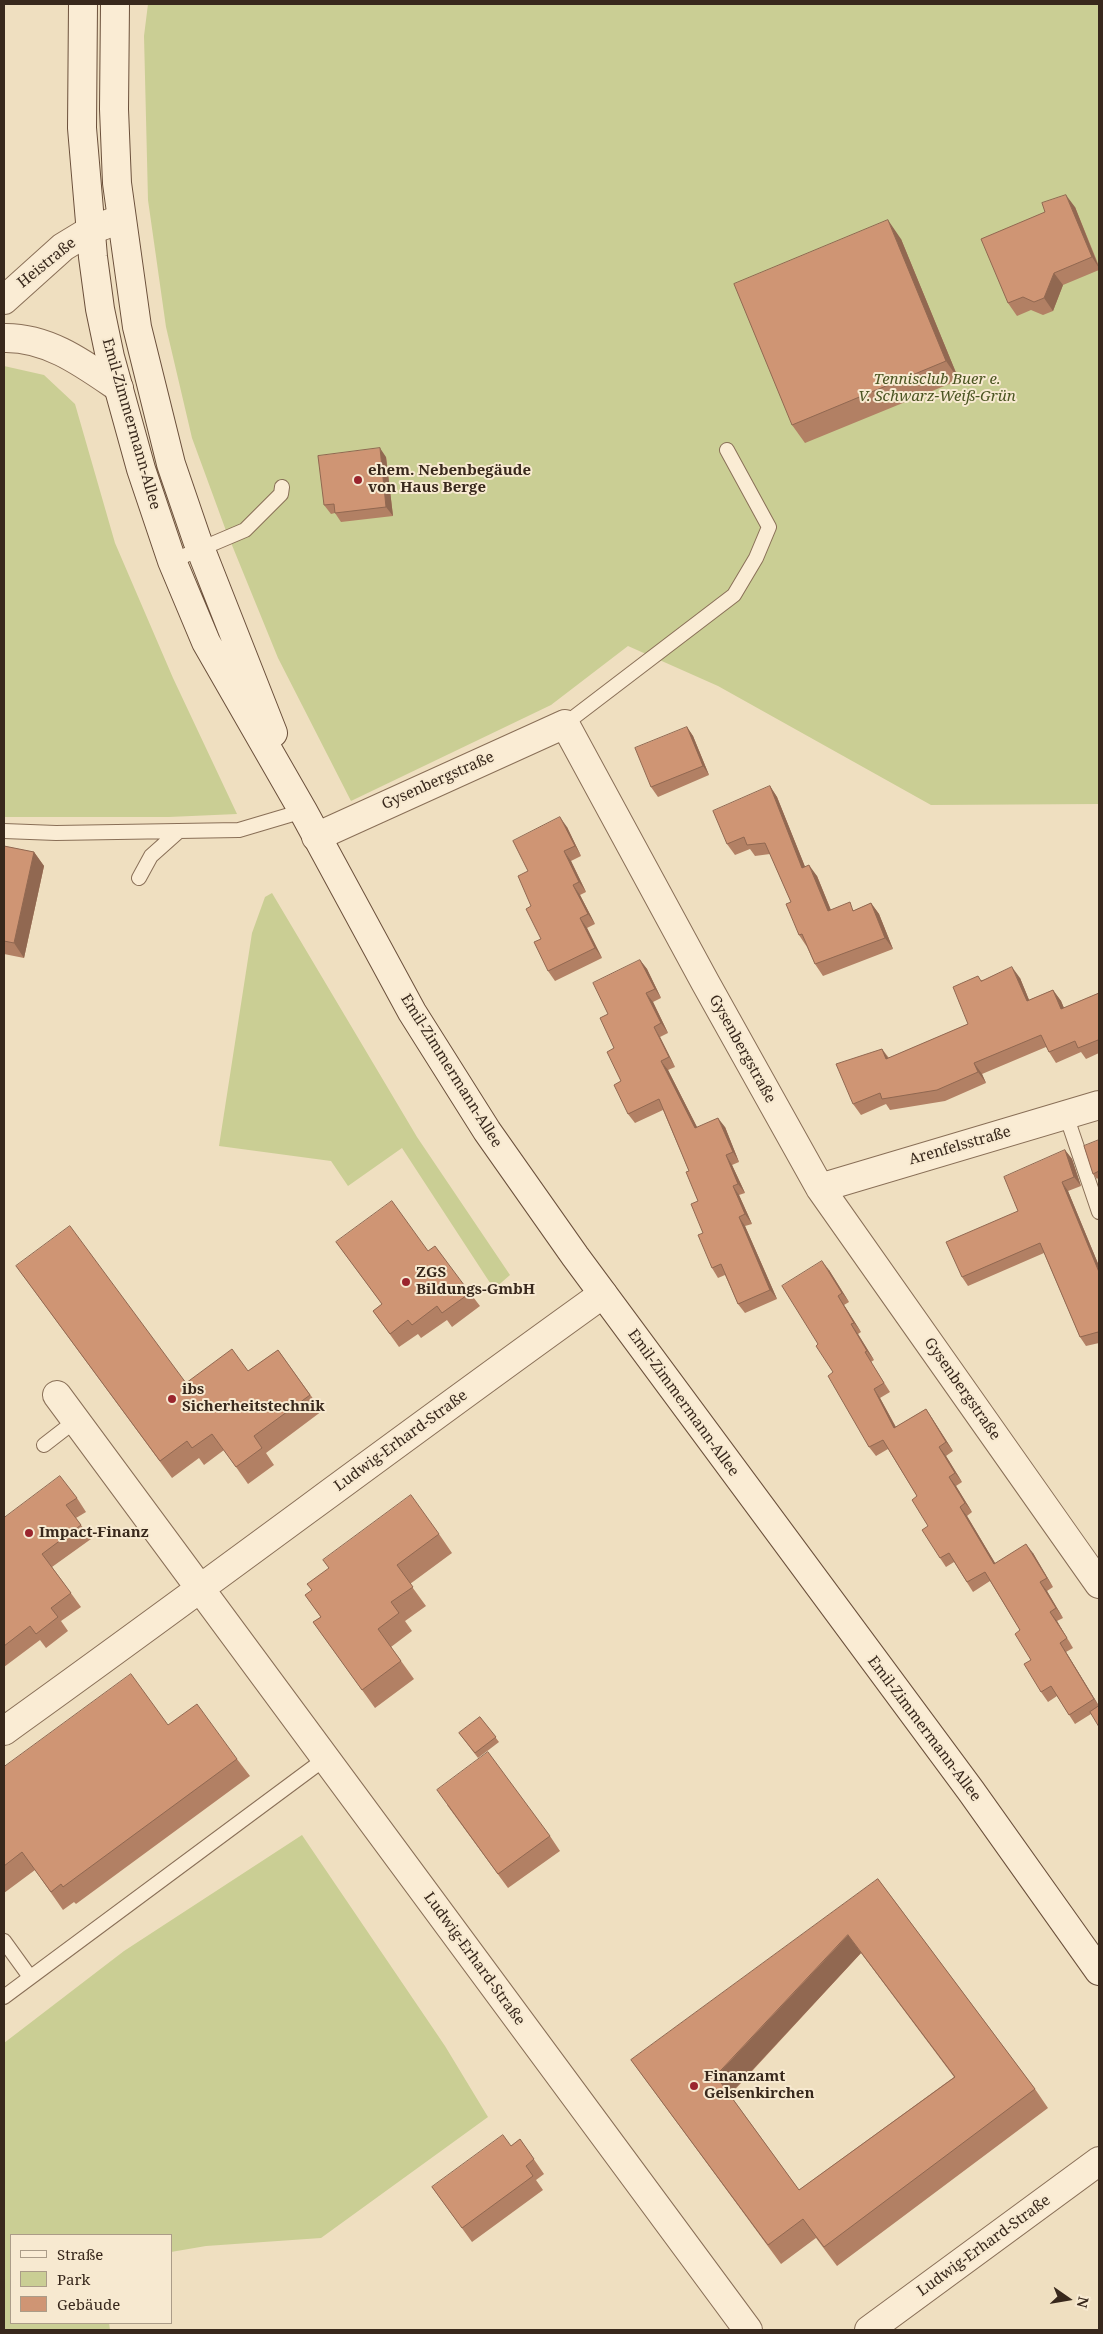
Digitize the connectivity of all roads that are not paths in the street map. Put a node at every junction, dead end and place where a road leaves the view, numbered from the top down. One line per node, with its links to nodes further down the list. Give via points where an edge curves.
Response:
1 (83, 4): 4 (street, Emil-Zimmermann-Allee, via 82,128)
2 (115, 4): 3 (street, Emil-Zimmermann-Allee, via 114,109)
3 (121, 220): 4 (street, Heistraße); 10 (street, Emil-Zimmermann-Allee, via 137,327 152,393 171,464)
4 (90, 230): 5 (street, Heistraße, via 60,250); 7 (street, Emil-Zimmermann-Allee, via 100,309)
5 (4, 300)
6 (4, 338): 7 (street, via 29,339 59,350)
7 (119, 388): 11 (street, Emil-Zimmermann-Allee, via 141,469)
8 (727, 450): 12 (lane, via 769,527 756,558 734,595)
9 (282, 487): 10 (lane, via 281,494 244,530)
10 (201, 549): 11 (lane); 13 (street, Emil-Zimmermann-Allee)
11 (172, 561): 13 (street, Emil-Zimmermann-Allee, via 206,642)
12 (565, 724): 16 (street, Gysenbergstraße); 20 (street, Gysenbergstraße)
13 (303, 811): 15 (lane, via 239,830); 16 (street, Emil-Zimmermann-Allee)
14 (4, 831): 15 (lane)
15 (179, 831): 17 (lane, via 151,856)
16 (316, 837): 22 (street, Emil-Zimmermann-Allee, via 412,1012 487,1131)
17 (139, 878)
18 (1099, 1105): 19 (street, Arenfelsstraße)
19 (1066, 1115): 20 (street, Arenfelsstraße); 21 (lane)
20 (820, 1188): 26 (street, Gysenbergstraße)
21 (1099, 1212)
22 (603, 1294): 27 (street, Ludwig-Erhard-Straße); 31 (street, Emil-Zimmermann-Allee)
23 (57, 1395): 24 (street, Ludwig-Erhard-Straße)
24 (75, 1421): 25 (lane); 27 (street, Ludwig-Erhard-Straße)
25 (44, 1445)
26 (1099, 1584)
27 (199, 1588): 28 (street, Ludwig-Erhard-Straße, via 168,1614); 29 (street, Ludwig-Erhard-Straße)
28 (4, 1731)
29 (326, 1758): 32 (lane); 35 (street, Ludwig-Erhard-Straße)
30 (4, 1941): 32 (lane)
31 (1099, 1971)
32 (30, 1977): 33 (lane)
33 (4, 1997)
34 (1099, 2161): 36 (street, Ludwig-Erhard-Straße)
35 (748, 2330)
36 (869, 2330)

